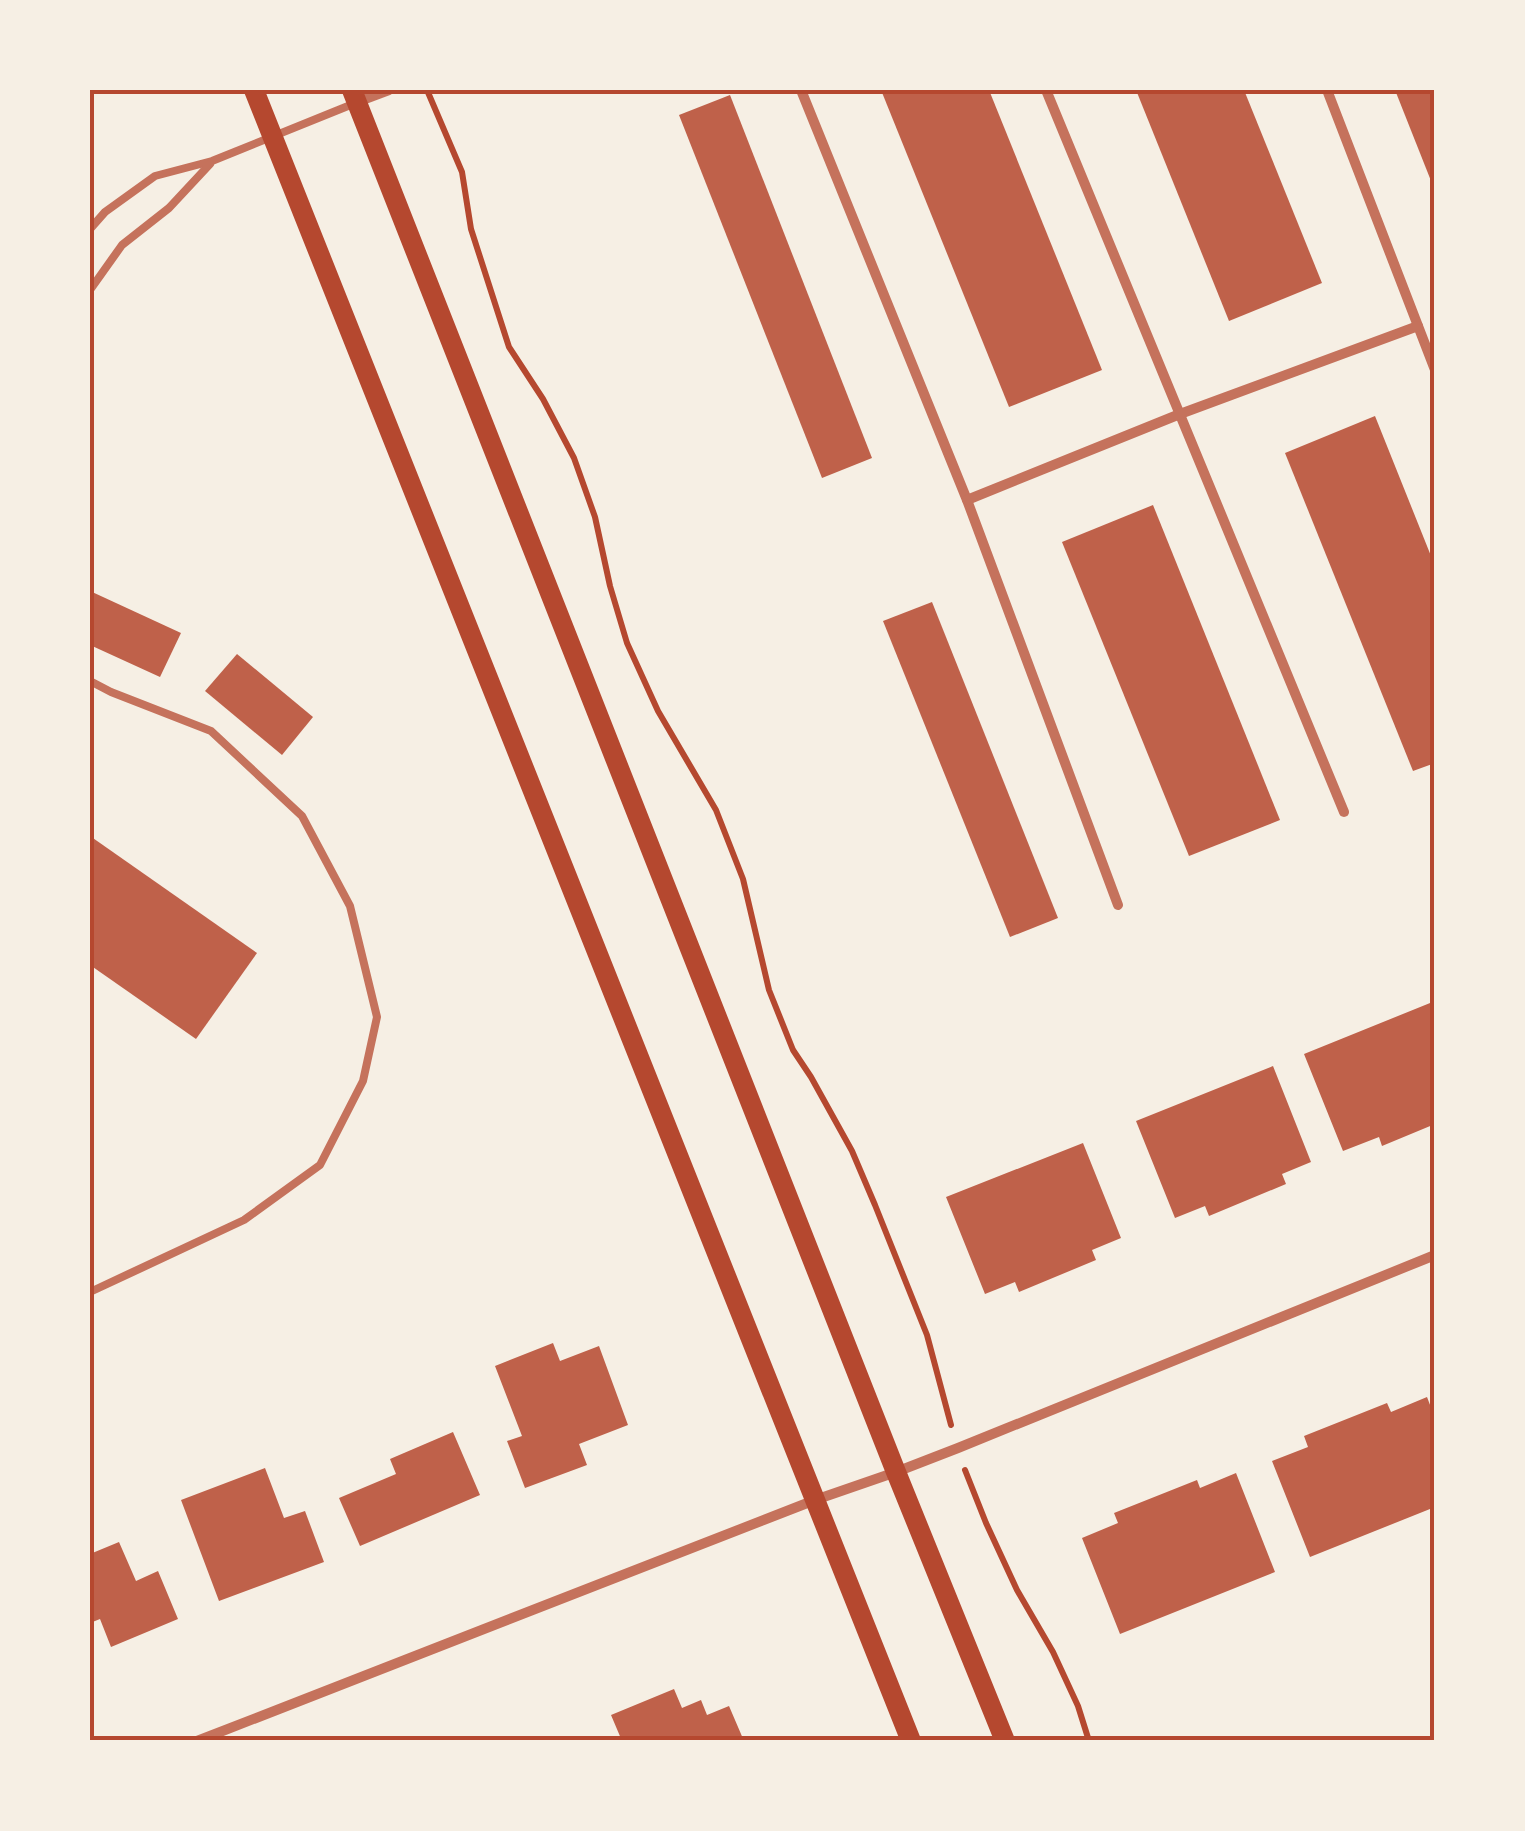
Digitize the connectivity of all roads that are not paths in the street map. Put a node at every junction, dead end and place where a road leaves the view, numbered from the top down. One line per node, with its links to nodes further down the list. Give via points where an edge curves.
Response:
1 (254, 90): 7 (main road)
2 (389, 90): 6 (street)
3 (801, 90): 14 (street)
4 (1046, 90): 13 (street)
5 (1328, 90): 11 (street)
6 (355, 96): 7 (lane); 20 (main road)
7 (272, 136): 8 (lane); 21 (main road)
8 (212, 161): 9 (lane, via 156,176); 10 (lane, via 122,246)
9 (90, 229)
10 (90, 290)
11 (1418, 326): 12 (street); 13 (street)
12 (1435, 370)
13 (1180, 414): 14 (street); 16 (street)
14 (966, 500): 17 (street)
15 (90, 681): 19 (lane, via 211,731 302,816 350,906 377,1017 364,1081 320,1165 244,1220)
16 (1344, 812)
17 (1118, 905)
18 (1435, 1255): 20 (street)
19 (90, 1292)
20 (896, 1472): 21 (street); 24 (main road)
21 (815, 1500): 22 (street); 23 (main road)
22 (198, 1741)
23 (911, 1741)
24 (1005, 1741)

